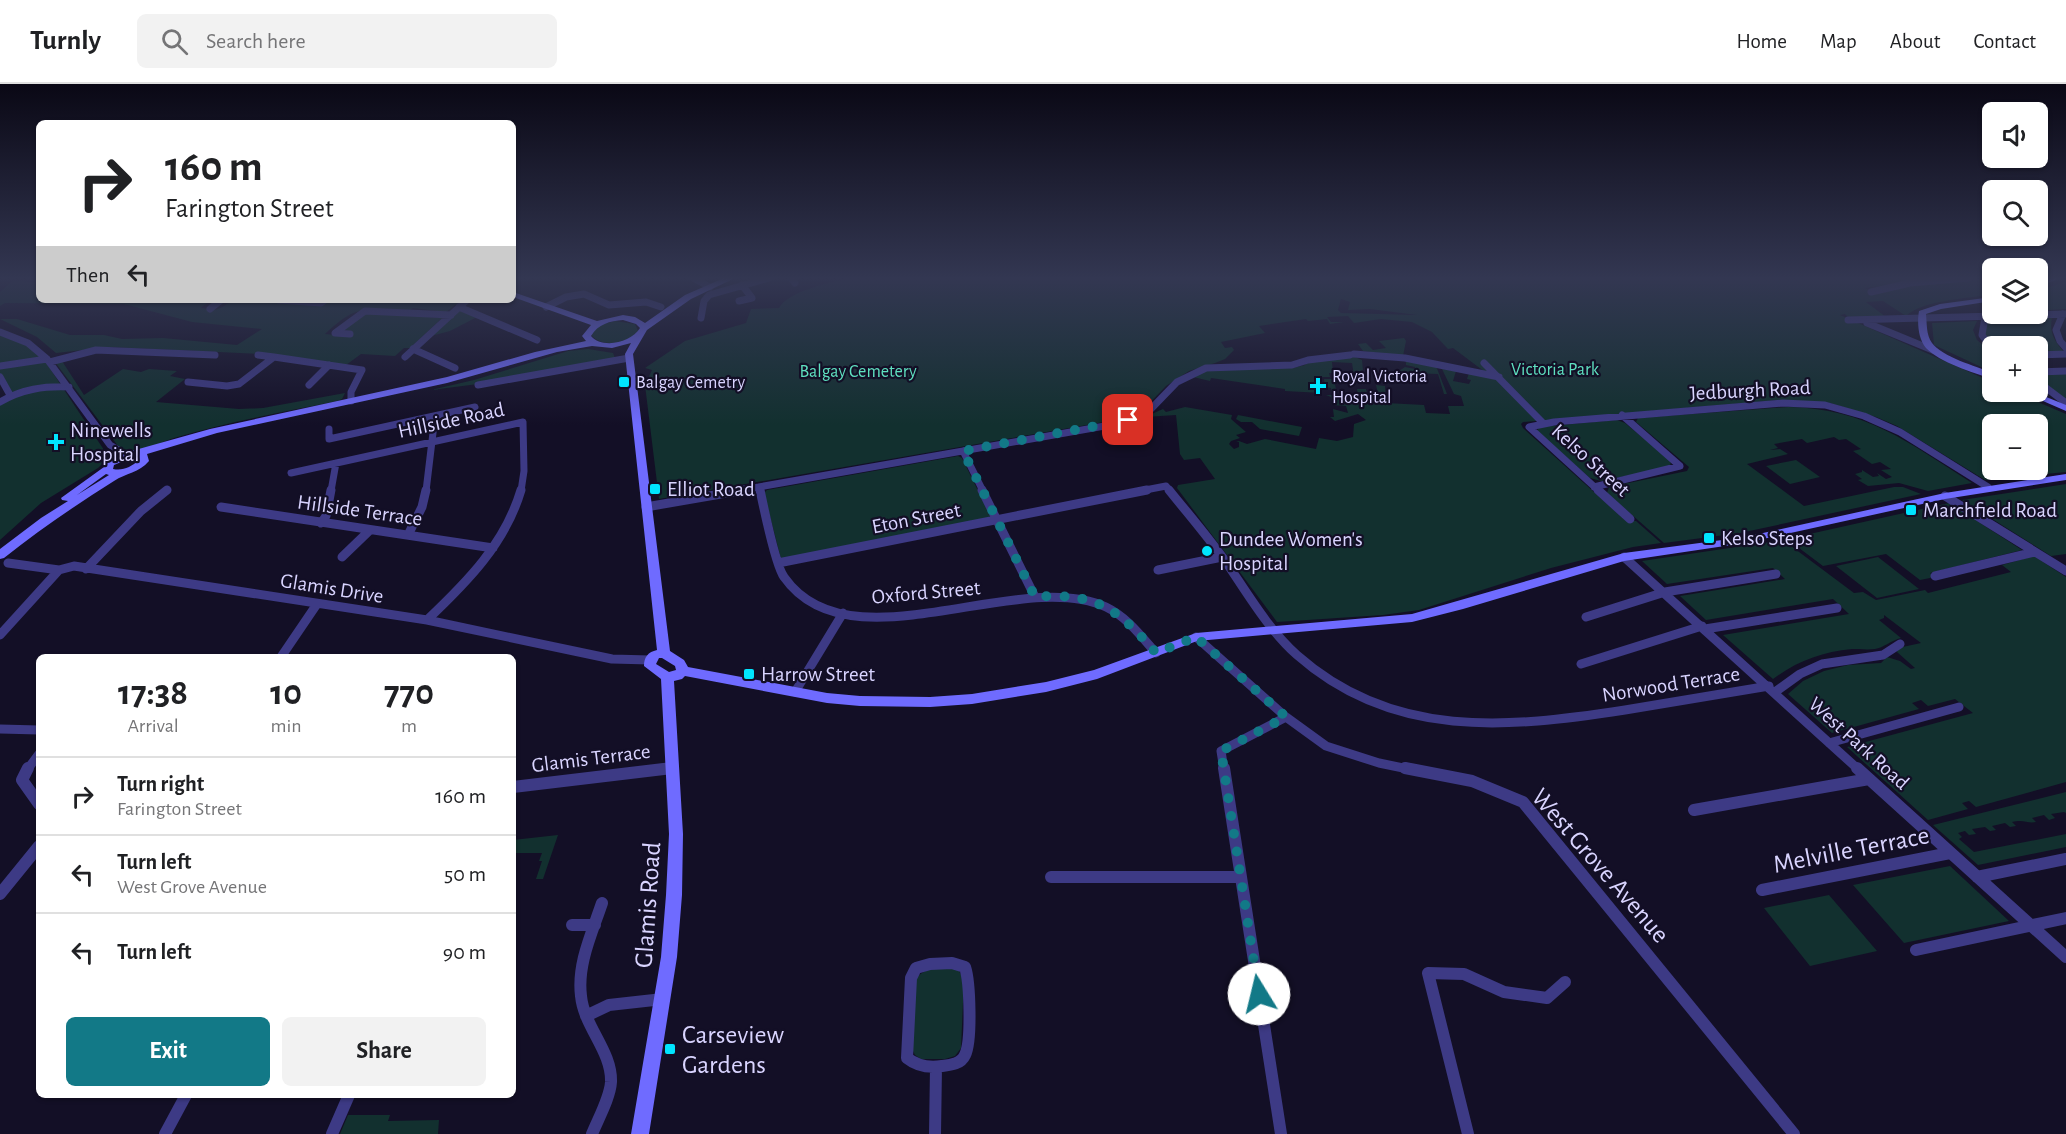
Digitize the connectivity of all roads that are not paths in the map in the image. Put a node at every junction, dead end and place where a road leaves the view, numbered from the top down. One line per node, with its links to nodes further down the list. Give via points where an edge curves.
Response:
1 (344, 327): 12 (street, via 336,333)
2 (437, 327): 19 (street)
3 (506, 327): 14 (street)
4 (593, 327): 13 (street)
5 (640, 327): 11 (street)
6 (647, 327): 11 (street)
7 (1876, 327): 20 (street)
8 (1924, 327): 20 (street, via 1926,341)
9 (2058, 327): 18 (street, via 2060,341)
10 (0, 332): 28 (street, via 28,343)
11 (642, 332): 17 (street, via 632,340); 25 (street)
12 (350, 334)
13 (586, 336): 15 (street); 16 (street)
14 (537, 340)
15 (593, 344): 16 (street); 17 (street)
16 (572, 346): 44 (street, via 449,380)
17 (608, 346): 25 (street)
18 (2066, 348)
19 (413, 349): 27 (street); 32 (street)
20 (1937, 352): 34 (street)
21 (2066, 354): 24 (street)
22 (215, 355): 28 (street, via 96,350)
23 (258, 355): 26 (street)
24 (2048, 355)
25 (629, 356): 40 (street); 70 (street)
26 (274, 357): 30 (street); 38 (street, via 239,384)
27 (405, 357)
28 (49, 360): 31 (street); 41 (street)
29 (1484, 363): 37 (street)
30 (329, 365): 39 (street); 44 (street, via 362,370 351,392)
31 (0, 366)
32 (455, 368)
33 (2066, 371): 35 (street)
34 (1982, 372)
35 (2048, 372)
36 (0, 377): 43 (street)
37 (1499, 377): 52 (street); 57 (street, via 1402,358 1352,354 1292,365 1206,368 1177,382 1148,412 1128,420)
38 (188, 382)
39 (309, 385)
40 (478, 386)
41 (69, 387): 43 (street, via 45,387); 56 (street)
42 (2048, 389): 47 (street)
43 (10, 395): 46 (street)
44 (351, 401): 58 (street)
45 (2048, 401): 49 (street)
46 (0, 402)
47 (2066, 403)
48 (475, 407): 51 (street)
49 (2066, 408)
50 (1622, 415): 52 (street, Jedburgh Road); 64 (street, via 1680,466); 66 (street, Jedburgh Road, via 1783,403 1826,405 1891,428)
51 (435, 416): 54 (street, via 329,439); 55 (street)
52 (1543, 423): 53 (street, Jedburgh Road)
53 (1529, 427): 64 (street, Kelso Street)
54 (329, 429)
55 (433, 442): 59 (street, Hillside Road); 75 (street, via 427,493); 76 (street, Hillside Road, via 523,422 523,484 515,512)
56 (110, 445): 58 (street); 60 (street)
57 (963, 451): 65 (street); 72 (street)
58 (136, 457): 60 (street); 61 (street, via 135,468)
59 (336, 463): 62 (street, Hillside Road); 73 (street, via 326,516)
60 (108, 466): 61 (street, via 110,472); 78 (street, via 67,496)
61 (119, 473): 78 (street, via 45,520)
62 (291, 473)
63 (2066, 477): 66 (street)
64 (1594, 486): 71 (street, Kelso Street)
65 (759, 487): 70 (street); 84 (street, Oxford Street)
66 (1988, 487): 68 (street)
67 (167, 490): 87 (street)
68 (1945, 496): 77 (street); 81 (street, via 1745,540)
69 (221, 507): 73 (street, Hillside Terrace)
70 (646, 507): 105 (street)
71 (1630, 519)
72 (997, 521): 80 (street, Eton Street, via 1166,486); 84 (street, Eton Street); 94 (street)
73 (321, 523): 74 (street, Hillside Terrace)
74 (370, 530): 75 (street, Hillside Terrace); 79 (street)
75 (408, 536): 76 (street, Hillside Terrace)
76 (494, 548): 99 (street, Hillside Road)
77 (2035, 552): 85 (street); 92 (street)
78 (3, 557): 88 (street, Glamis Drive)
79 (342, 557)
80 (1222, 557): 86 (street); 101 (street)
81 (1624, 557): 93 (street, West Park Road); 101 (street, via 1412,618)
82 (1166, 558): 86 (street)
83 (2066, 561): 85 (street)
84 (778, 563): 97 (street, Oxford Street, via 782,575 805,599)
85 (2054, 563): 90 (street)
86 (1173, 567): 89 (street)
87 (86, 568): 88 (street, Glamis Drive); 95 (street, Glamis Drive)
88 (59, 570): 102 (street)
89 (1158, 570)
90 (2066, 571)
91 (1776, 574): 93 (street)
92 (1935, 576)
93 (1665, 592): 98 (street); 100 (street, West Park Road)
94 (1035, 597): 97 (street, Oxford Street, via 934,614 897,617); 106 (street, Oxford Street, via 1065,596 1104,605 1131,624)
95 (317, 604): 99 (street, Glamis Drive); 107 (street)
96 (1837, 608): 100 (street)
97 (843, 613): 113 (street)
98 (1586, 617)
99 (427, 620): 108 (street, Glamis Drive, via 612,658)
100 (1703, 627): 109 (street); 112 (street, West Park Road)
101 (1275, 632): 103 (street); 112 (street, Norwood Terrace, via 1326,679 1363,701 1408,716 1462,724 1515,725 1579,718)
102 (0, 634)
103 (1196, 637): 106 (street); 115 (street, West Grove Avenue)
104 (1900, 644): 112 (street, via 1883,655 1822,664)
105 (664, 653): 108 (street); 110 (street, via 680,663)
106 (1156, 653): 113 (street, via 1072,681 972,699 894,702)
107 (283, 654)
108 (650, 660): 111 (street, via 650,666)
109 (1581, 664)
110 (683, 671): 111 (street); 113 (street)
111 (667, 677): 120 (street, Glamis Road)
112 (1772, 689): 118 (street, West Park Road)
113 (795, 692)
114 (1959, 707): 118 (street)
115 (1286, 717): 129 (street, via 1221,751); 153 (street, West Grove Avenue, via 1326,746 1379,763 1472,781 1523,802)
116 (0, 729): 117 (street)
117 (36, 730)
118 (1829, 743): 121 (street, West Park Road)
119 (36, 758): 123 (street, via 22,780)
120 (673, 768): 122 (street, Glamis Terrace); 141 (street, Glamis Road, via 674,886)
121 (1869, 779): 124 (street); 126 (street, West Park Road)
122 (516, 787)
123 (36, 800)
124 (1694, 810)
125 (36, 850): 132 (street)
126 (1950, 853): 130 (street, West Park Road); 131 (street, Melville Terrace)
127 (2066, 859): 130 (street)
128 (1051, 877): 129 (street)
129 (1240, 877): 151 (street)
130 (1977, 877): 137 (street, West Park Road)
131 (1762, 890)
132 (0, 894)
133 (602, 903): 135 (street)
134 (2066, 918): 137 (street)
135 (595, 925): 136 (street); 142 (street, via 581,978)
136 (572, 926)
137 (2031, 926): 138 (street); 139 (street, West Park Road)
138 (1916, 951)
139 (2066, 957)
140 (1565, 982): 152 (street, via 1547,998 1504,992 1464,974 1428,973)
141 (663, 999): 142 (street, via 609,1005); 149 (street, Glamis Road)
142 (586, 1016): 148 (street, via 610,1067 611,1084)
143 (936, 1067): 143 (street, via 915,1065 907,1058 911,978 916,968 952,963 965,967 969,980 968,1045 965,1056 956,1064); 150 (street)
144 (184, 1098): 146 (street)
145 (348, 1098): 147 (street)
146 (165, 1134)
147 (332, 1134)
148 (592, 1134)
149 (640, 1134)
150 (935, 1134)
151 (1281, 1134)
152 (1468, 1134)
153 (1794, 1134)

